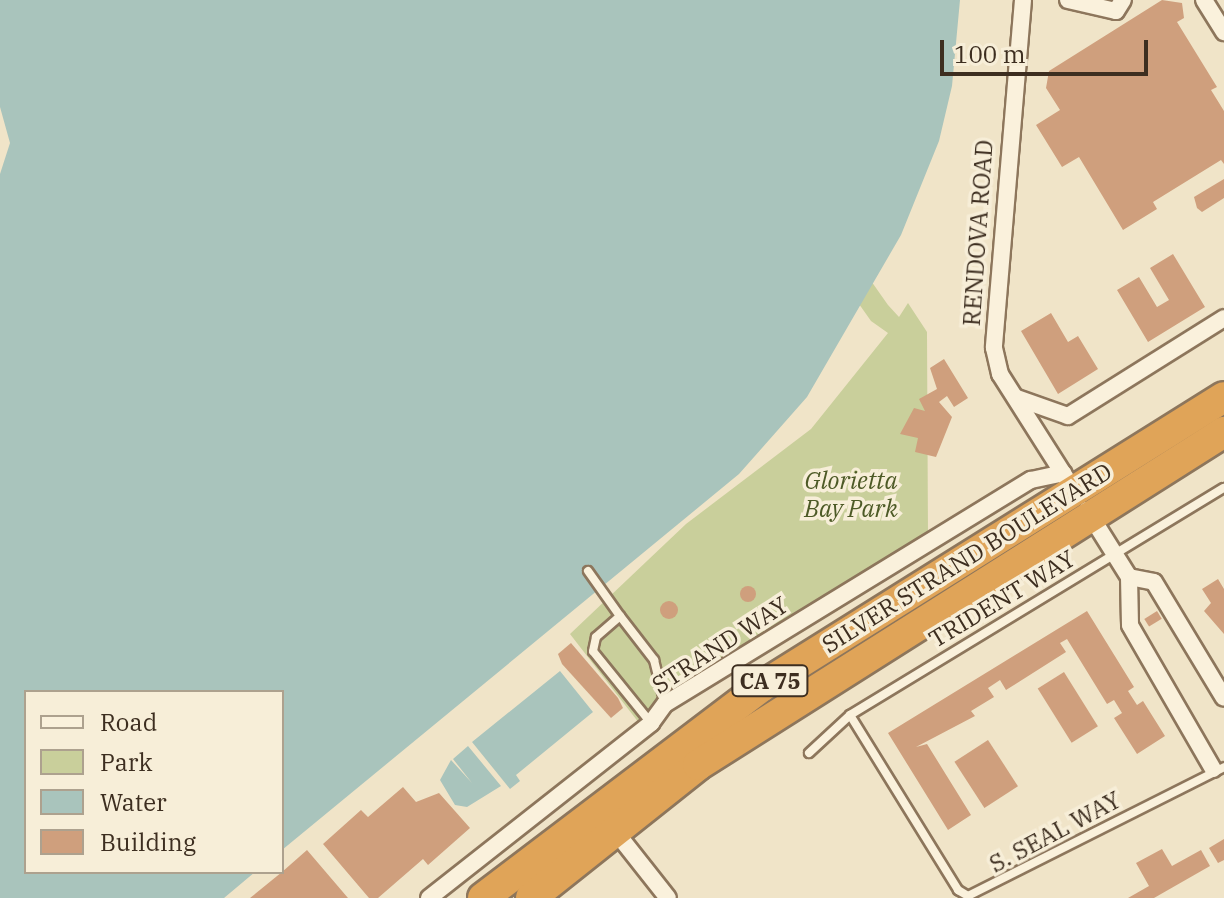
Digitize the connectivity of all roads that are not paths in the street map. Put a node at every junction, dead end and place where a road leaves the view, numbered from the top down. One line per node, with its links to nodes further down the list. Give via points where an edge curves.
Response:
1 (1023, 0): 8 (street, RENDOVA ROAD, via 993,328 1000,374)
2 (1068, 0): 3 (street, via 1116,11)
3 (1123, 0)
4 (1204, 0): 5 (street)
5 (1224, 32)
6 (1224, 318): 8 (street, via 1068,416)
7 (1224, 397): 10 (highway, SILVER STRAND BOULEVARD / CA 75)
8 (1015, 398): 10 (street, RENDOVA ROAD)
9 (1224, 432): 12 (highway, SILVER STRAND BOULEVARD / CA 75)
10 (1068, 481): 12 (street, RENDOVA ROAD); 18 (street, STRAND WAY, via 1031,480); 25 (highway, SILVER STRAND BOULEVARD / CA 75, via 750,695)
11 (1224, 488): 13 (lane, TRIDENT WAY)
12 (1090, 515): 13 (street, RENDOVA ROAD); 23 (highway, SILVER STRAND BOULEVARD / CA 75, via 795,700)
13 (1115, 554): 15 (street, RENDOVA ROAD); 19 (lane, TRIDENT WAY)
14 (588, 571): 16 (lane)
15 (1129, 577): 17 (street, via 1154,582); 22 (street, via 1130,625)
16 (620, 616): 18 (lane, via 654,660); 20 (lane, via 596,637 593,651)
17 (1224, 698)
18 (665, 704): 20 (street, STRAND WAY)
19 (850, 715): 21 (lane, TRIDENT WAY); 22 (lane, S. SEAL WAY, via 958,890 968,896)
20 (651, 723): 24 (street, STRAND WAY)
21 (809, 753)
22 (1219, 768)
23 (615, 831): 26 (highway, SILVER STRAND BOULEVARD / CA 75); 27 (street)
24 (429, 898)
25 (483, 898)
26 (531, 898)
27 (668, 898)

